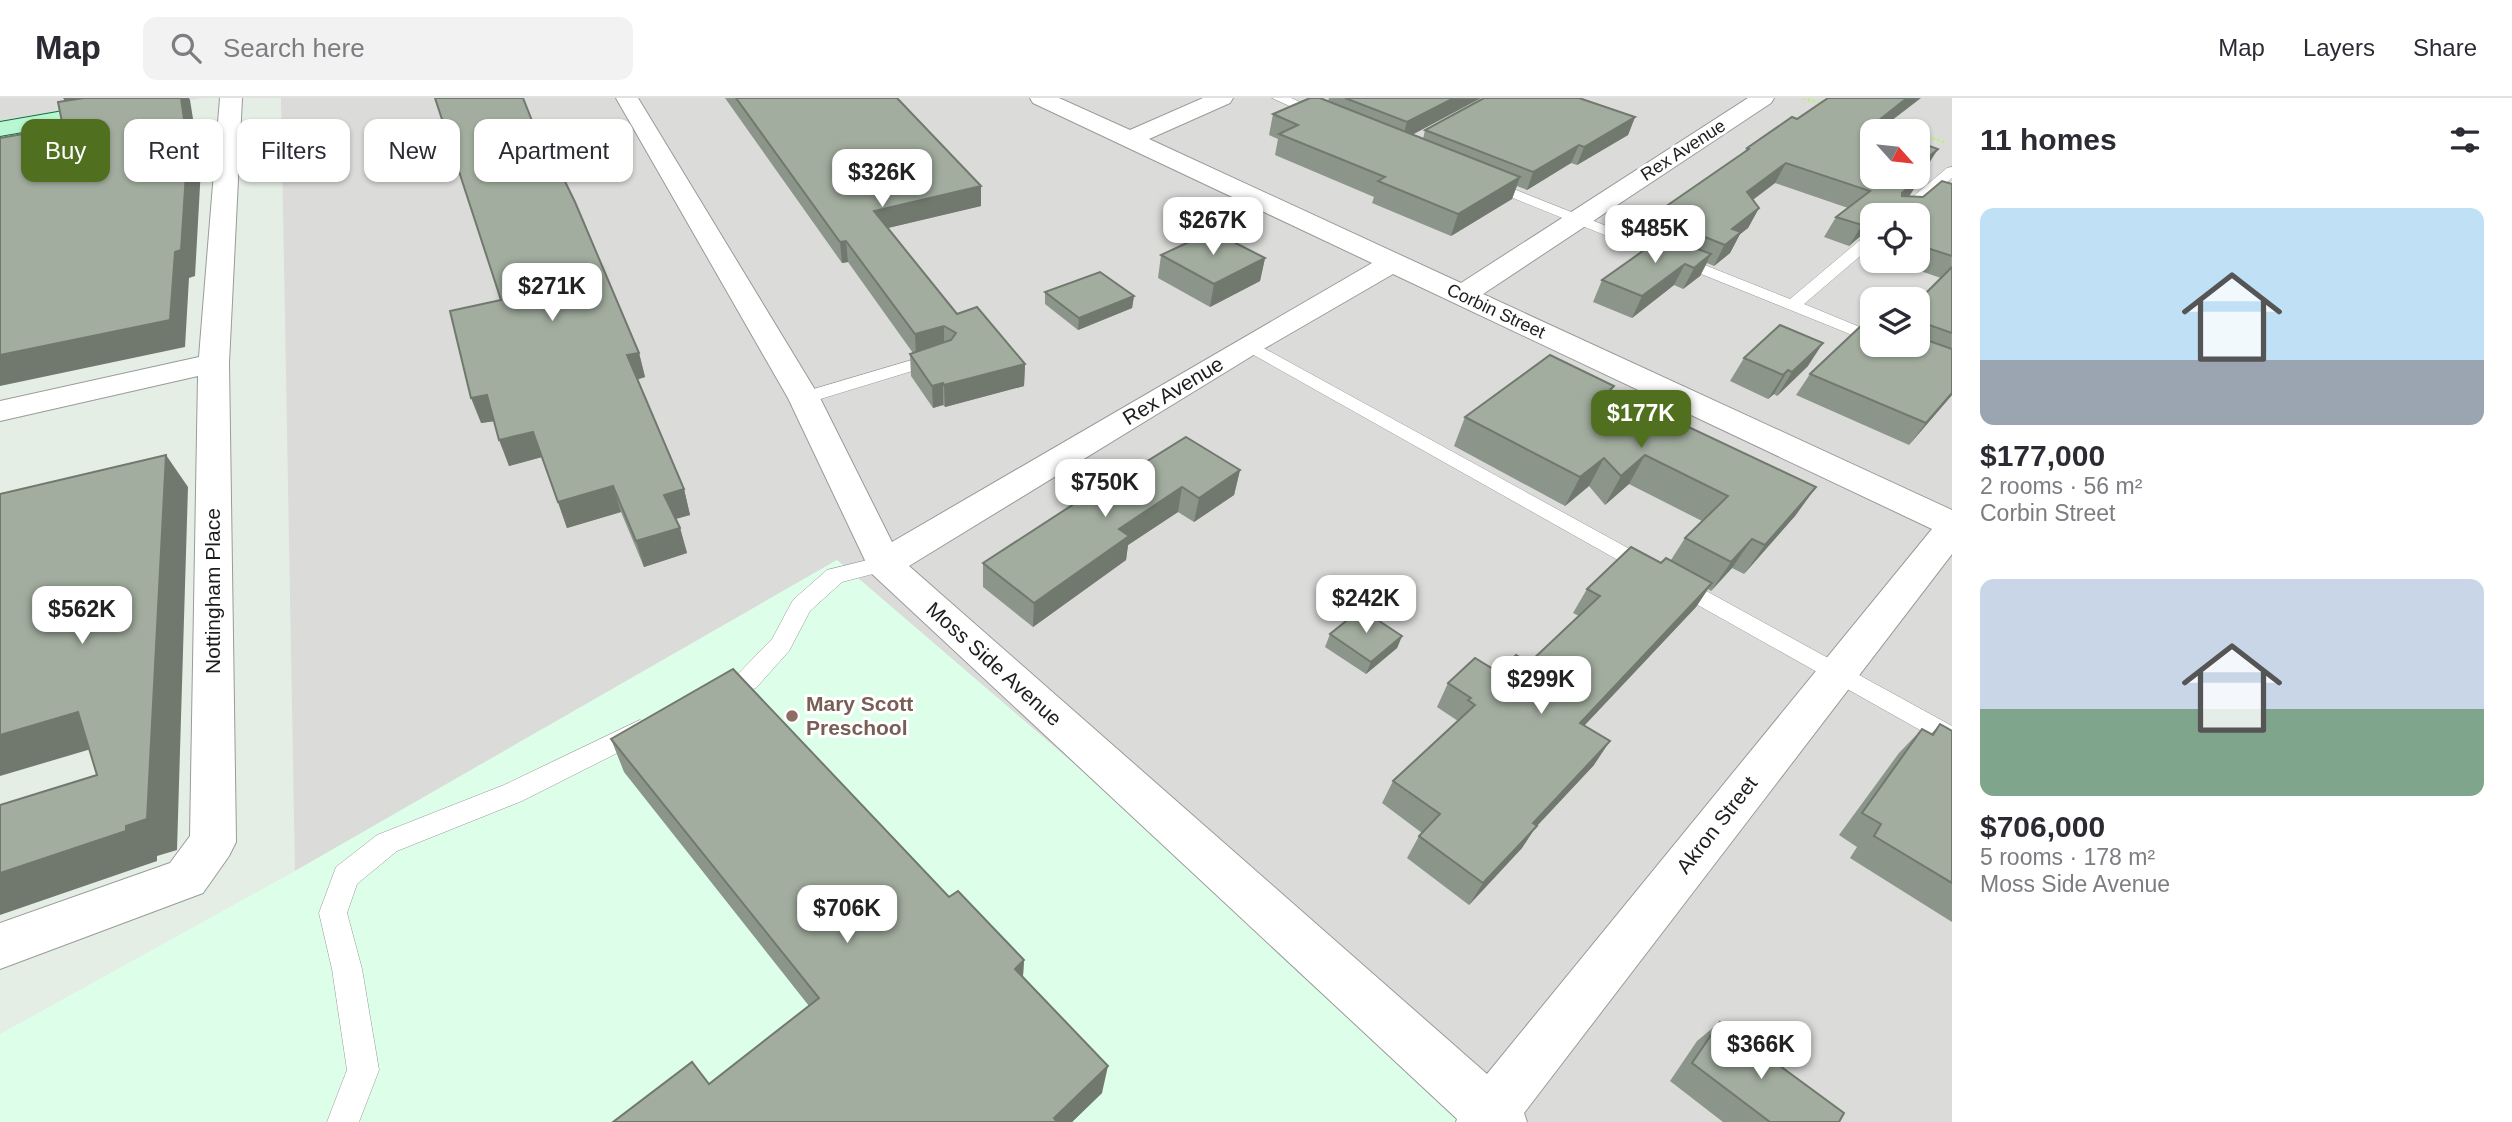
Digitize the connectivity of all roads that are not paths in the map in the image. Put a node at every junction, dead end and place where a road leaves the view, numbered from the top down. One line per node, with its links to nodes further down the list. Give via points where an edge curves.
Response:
1 (177, 98): 9 (street)
2 (231, 98): 22 (street, Nottingham Place)
3 (627, 98): 23 (street, Moss Side Avenue)
4 (1041, 98): 10 (street, Corbin Street)
5 (1222, 98): 10 (street)
6 (1279, 98): 8 (lane)
7 (1763, 98): 14 (street, Rex Avenue)
8 (1341, 123)
9 (0, 129)
10 (1130, 139): 16 (street, Corbin Street)
11 (1952, 171): 13 (lane)
12 (1465, 173): 14 (lane)
13 (1913, 203)
14 (1578, 219): 17 (street, Rex Avenue); 18 (lane)
15 (1860, 248): 18 (lane)
16 (1392, 263): 17 (street, Corbin Street); 20 (street, Rex Avenue)
17 (1462, 295): 25 (street, Corbin Street)
18 (1792, 306): 19 (lane)
19 (1860, 333)
20 (1249, 345): 26 (street, Rex Avenue); 27 (lane)
21 (946, 355): 23 (lane)
22 (214, 363): 24 (street); 29 (street, Nottingham Place, via 213,842 186,878)
23 (804, 398): 26 (street, Moss Side Avenue)
24 (0, 411)
25 (1952, 526): 27 (street, Akron Street)
26 (884, 564): 30 (street, Moss Side Avenue); 31 (lane, via 835,576 801,606 781,645 747,681 513,793 387,843 346,876 333,913 363,1070)
27 (1837, 673): 28 (lane); 30 (street, Akron Street)
28 (1952, 738)
29 (0, 946)
30 (1491, 1119)
31 (343, 1122)

